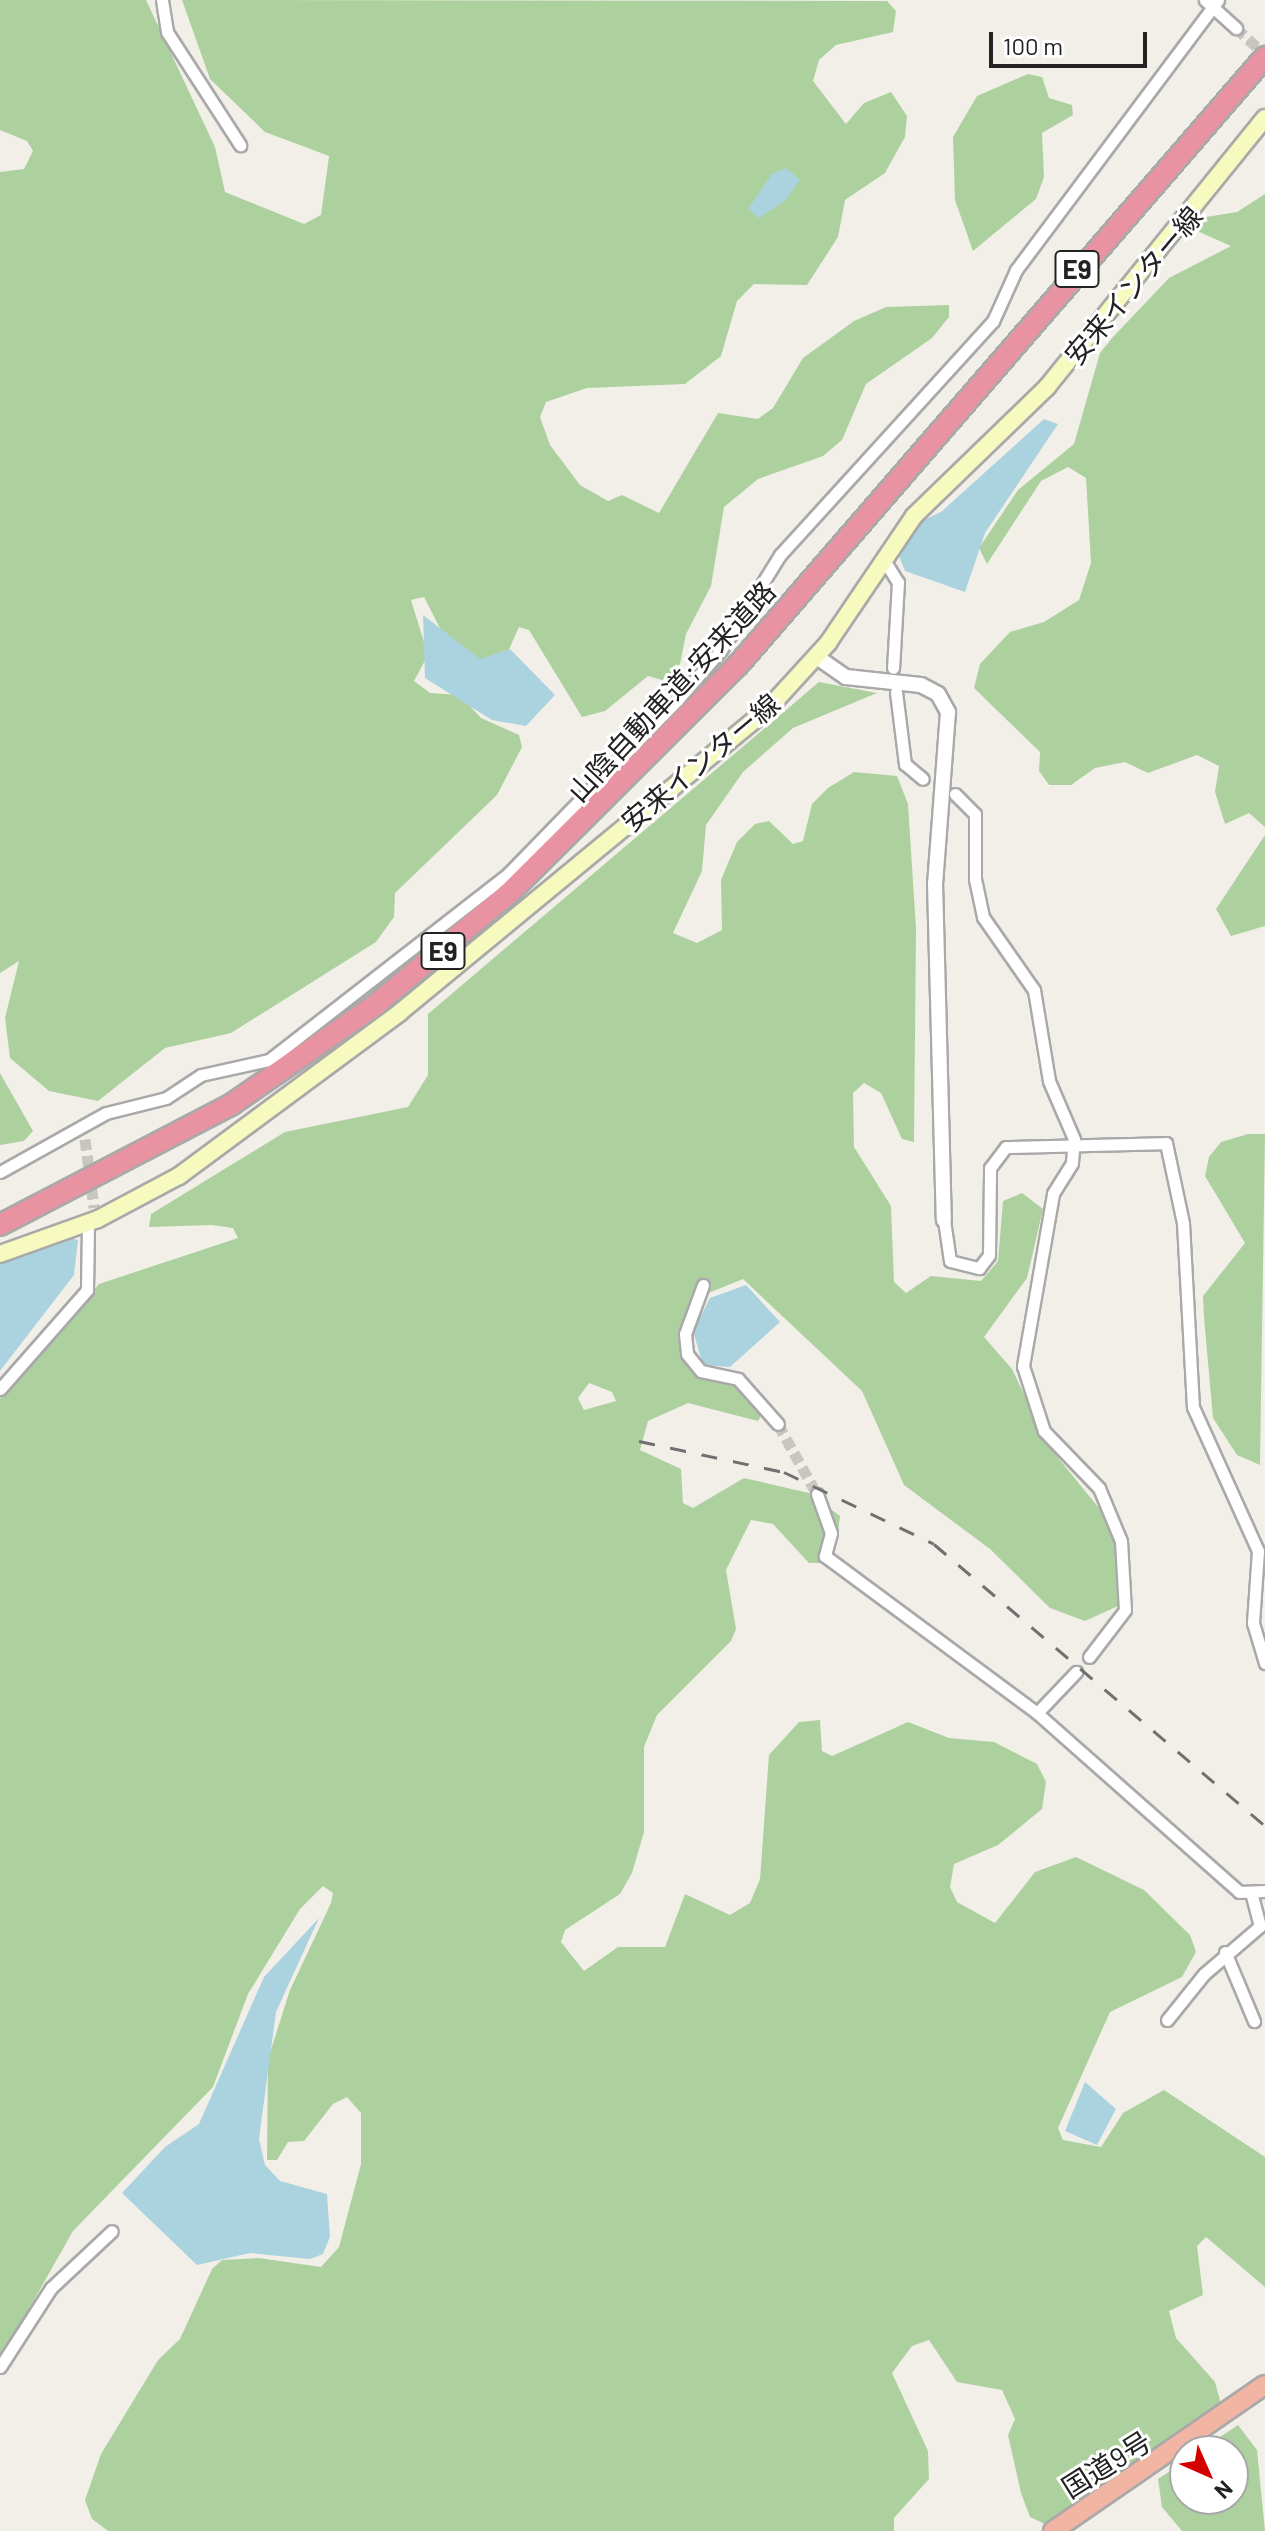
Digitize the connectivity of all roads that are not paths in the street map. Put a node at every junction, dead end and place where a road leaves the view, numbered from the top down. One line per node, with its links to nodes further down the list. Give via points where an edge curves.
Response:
1 (162, 0): 6 (street, via 167,32)
2 (1212, 2): 3 (street); 13 (street, via 1016,270 993,321 780,555 721,650 613,773 496,884 269,1060 201,1075 166,1098)
3 (1236, 28)
4 (1265, 57): 19 (highway, 山陰自動車道;安来道路 / E9, via 813,582 589,820 374,1006 161,1147)
5 (1265, 118): 7 (main road, 安来インター線, via 1047,387 914,516)
6 (240, 145)
7 (884, 560): 8 (main road, 安来インター線); 9 (street, via 898,582)
8 (817, 657): 17 (main road, 安来インター線, via 766,711 399,1013 179,1176); 18 (street, via 846,677 921,685 938,694 948,712 935,883)
9 (893, 668)
10 (896, 692): 11 (street, via 905,764)
11 (923, 779)
12 (955, 794): 15 (street, via 975,814 978,902 1034,990 1049,1081)
13 (82, 1126): 14 (street); 16 (street)
14 (85, 1139)
15 (1075, 1149): 18 (street, via 1026,1143 999,1153 989,1176 989,1255 979,1268 950,1261); 25 (street, via 1053,1194 1023,1366 1044,1431 1099,1488 1121,1541 1125,1610); 26 (street, via 1158,1139 1176,1164 1193,1407 1199,1433 1258,1551 1253,1623)
16 (0, 1172)
17 (93, 1217): 20 (main road, 安来インター線); 22 (street, via 87,1290)
18 (944, 1220)
19 (0, 1225)
20 (0, 1254)
21 (703, 1285): 23 (street, via 685,1334 687,1354 701,1371 738,1379)
22 (0, 1389)
23 (778, 1424)
24 (817, 1494): 28 (street, via 831,1533 825,1556)
25 (1089, 1657)
26 (1265, 1663)
27 (1076, 1672): 28 (street)
28 (1037, 1713): 30 (street)
29 (1265, 1891): 30 (street)
30 (1252, 1897): 31 (street)
31 (1264, 1919): 32 (street)
32 (1225, 1952): 33 (street); 34 (street)
33 (1167, 2020)
34 (1254, 2021)
35 (112, 2231): 36 (street, via 51,2288)
36 (0, 2367)
37 (1265, 2385): 38 (highway, 国道9号)
38 (1053, 2531)

